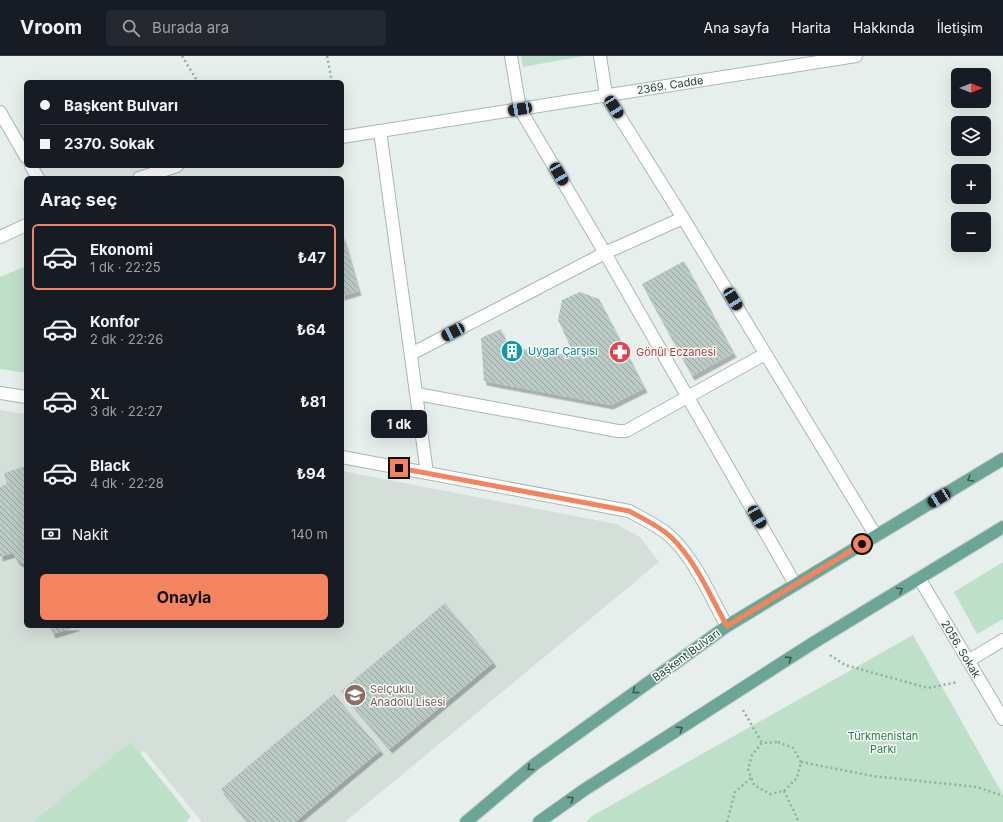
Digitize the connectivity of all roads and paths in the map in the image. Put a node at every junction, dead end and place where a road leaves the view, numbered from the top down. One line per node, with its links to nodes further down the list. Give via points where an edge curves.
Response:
1 (182, 56): 7 (path)
2 (327, 56): 8 (path)
3 (511, 56): 10 (street)
4 (600, 56): 9 (street)
5 (856, 56): 6 (street, 2369. Cadde)
6 (805, 60): 9 (street, 2369. Cadde)
7 (197, 80)
8 (332, 80)
9 (606, 95): 10 (street, 2369. Cadde); 17 (street)
10 (520, 109): 12 (street, 2369. Cadde); 20 (street)
11 (0, 112): 14 (street)
12 (380, 131): 13 (street, 2369. Cadde); 21 (street)
13 (344, 137)
14 (24, 154)
15 (171, 168): 16 (street)
16 (145, 176)
17 (684, 218): 20 (street); 22 (street)
18 (24, 227): 19 (street)
19 (0, 237)
20 (605, 253): 21 (street); 26 (street)
21 (411, 354): 24 (street)
22 (765, 354): 26 (street); 31 (street)
23 (0, 392): 25 (street)
24 (417, 394): 26 (street, via 618,431 626,431); 29 (street)
25 (24, 397)
26 (688, 397): 33 (street)
27 (344, 457): 29 (street)
28 (1003, 459): 31 (main road, Başkent Bulvarı, one-way to 31)
29 (427, 473): 34 (street, via 629,511 671,537 691,560)
30 (1003, 527): 32 (main road)
31 (876, 536): 33 (main road, Başkent Bulvarı)
32 (919, 578): 36 (main road, one-way to 32); 37 (street, 2056. Sokak)
33 (795, 584): 34 (main road, Başkent Bulvarı)
34 (727, 626): 46 (main road, Başkent Bulvarı, one-way to 46, via 535,764)
35 (1003, 640): 37 (street)
36 (813, 643): 38 (path, via 845,666 928,688); 39 (main road, one-way to 36)
37 (968, 660): 38 (street, 2056. Sokak)
38 (979, 678): 40 (street, 2056. Sokak)
39 (734, 694): 41 (path); 47 (main road, one-way to 39, via 584,790)
40 (1003, 719)
41 (762, 743): 42 (path, via 778,742 793,748); 43 (path, via 752,755 748,769)
42 (801, 762): 44 (path, via 797,778); 45 (path, via 873,776 977,787)
43 (751, 778): 44 (path, via 754,785 770,794); 48 (path, via 735,792)
44 (784, 791): 49 (path)
45 (1003, 796)
46 (466, 822)
47 (539, 822)
48 (728, 822)
49 (799, 822)

